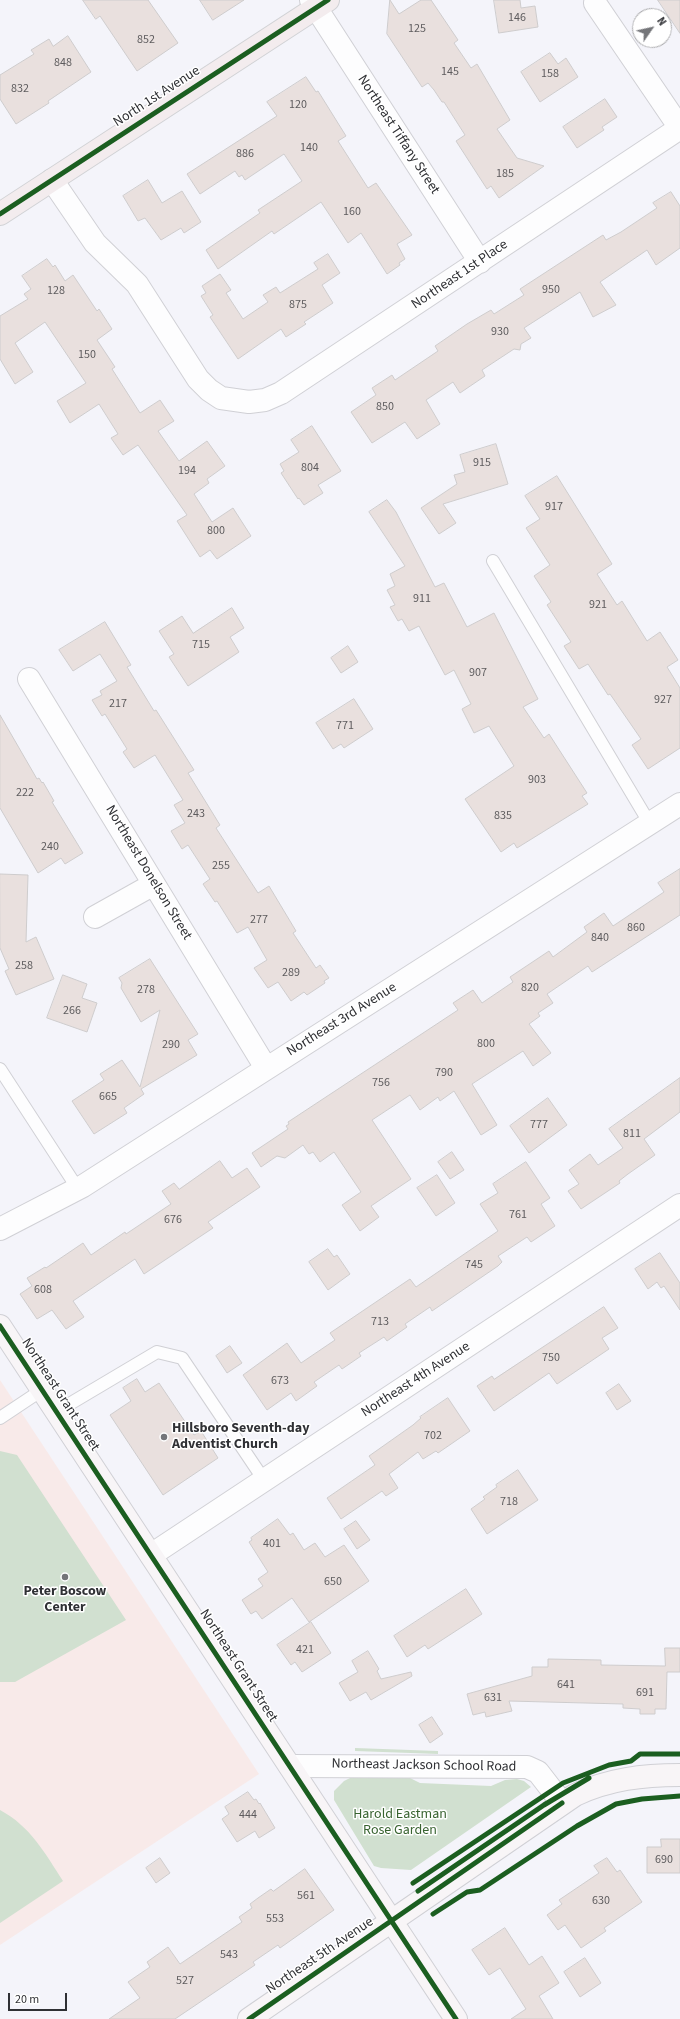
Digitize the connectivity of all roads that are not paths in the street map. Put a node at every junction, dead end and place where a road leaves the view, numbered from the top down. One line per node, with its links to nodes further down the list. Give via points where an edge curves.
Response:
1 (595, 2): 3 (street)
2 (318, 3): 4 (main road, North 1st Avenue); 6 (street, Northeast Tiffany Street)
3 (680, 128): 6 (street, Northeast 1st Place)
4 (52, 180): 5 (main road, North 1st Avenue); 6 (street, Northeast 1st Place, via 95,243 137,284 198,380 221,398 234,401 265,400 281,393)
5 (0, 214)
6 (480, 262)
7 (493, 561): 10 (lane)
8 (29, 679): 11 (street, Northeast Donelson Street)
9 (680, 804): 10 (street, Northeast 3rd Avenue)
10 (650, 824): 13 (street, Northeast 3rd Avenue)
11 (154, 884): 12 (street); 13 (street, Northeast Donelson Street)
12 (95, 917)
13 (266, 1068): 15 (street, Northeast 3rd Avenue)
14 (0, 1069): 15 (lane)
15 (78, 1189): 17 (street, Northeast 3rd Avenue)
16 (680, 1205): 22 (street, Northeast 4th Avenue)
17 (0, 1229)
18 (0, 1326): 19 (street, Northeast Grant Street)
19 (42, 1390): 20 (street, Northeast Grant Street); 21 (lane)
20 (56, 1412): 22 (lane, via 157,1352 182,1358); 23 (street, Northeast Grant Street)
21 (0, 1418)
22 (264, 1480): 23 (street, Northeast 4th Avenue)
23 (151, 1555): 24 (street, Northeast Grant Street)
24 (290, 1766): 26 (street, Northeast Jackson School Road, via 527,1767 538,1772); 27 (street, Northeast Grant Street)
25 (680, 1775): 26 (street, via 650,1775 616,1780 588,1789)
26 (562, 1804): 27 (street, Northeast 5th Avenue)
27 (392, 1920): 28 (street, Northeast 5th Avenue); 29 (street, Northeast Grant Street)
28 (249, 2019)
29 (456, 2019)

